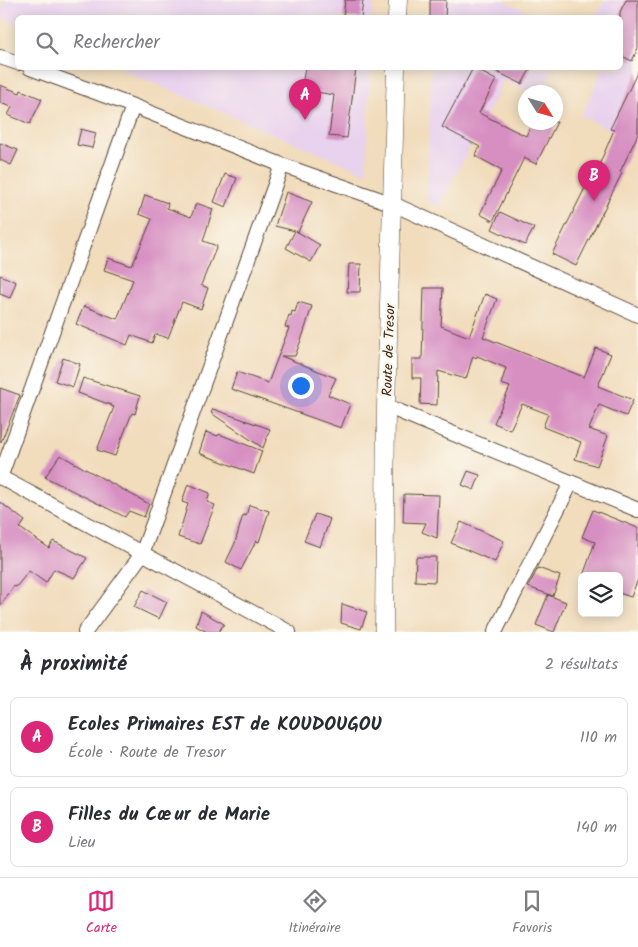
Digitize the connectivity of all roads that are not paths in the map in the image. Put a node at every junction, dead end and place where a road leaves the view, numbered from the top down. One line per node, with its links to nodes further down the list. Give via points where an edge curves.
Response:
1 (398, 0): 2 (street)
2 (397, 15)
3 (0, 57): 4 (street)
4 (15, 62)
5 (35, 70): 7 (street)
6 (396, 70): 9 (street, Route de Tresor)
7 (133, 106): 8 (street); 12 (street)
8 (282, 165): 9 (street); 15 (street)
9 (393, 204): 10 (street); 11 (street, Route de Tresor)
10 (638, 315)
11 (386, 406): 13 (street); 18 (street, Route de Tresor)
12 (0, 477): 15 (street)
13 (571, 482): 14 (street); 19 (street)
14 (638, 510)
15 (142, 554): 16 (street); 17 (street)
16 (282, 630)
17 (84, 632)
18 (384, 632)
19 (496, 632)

